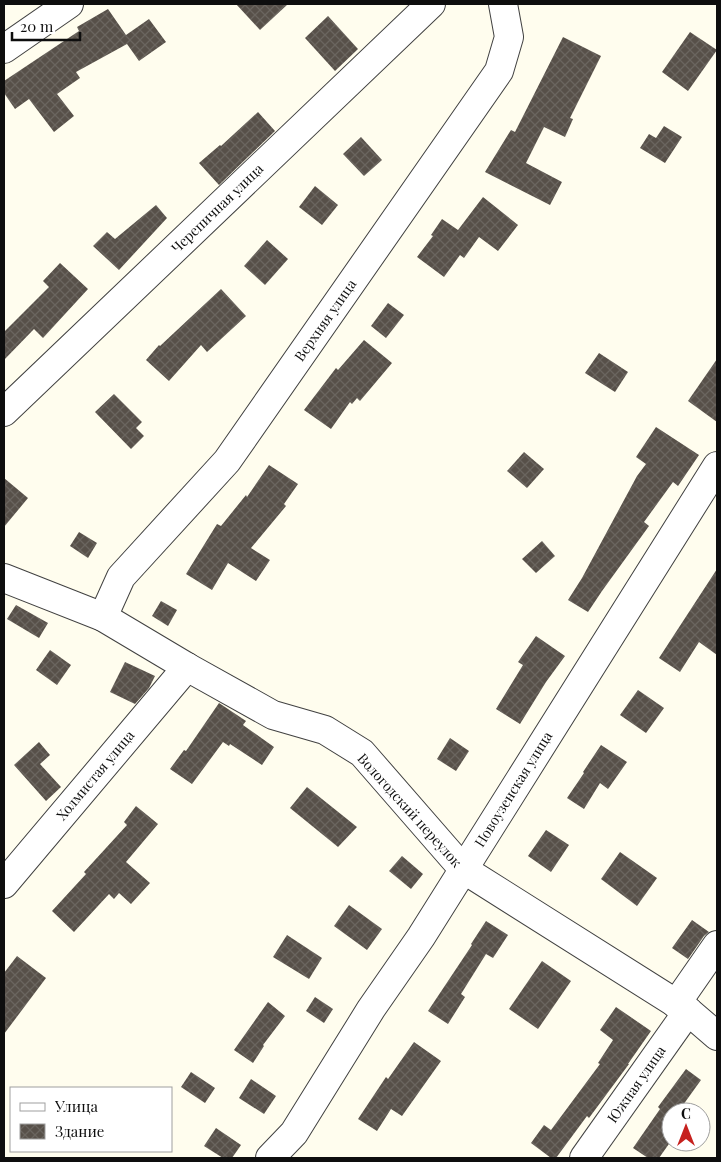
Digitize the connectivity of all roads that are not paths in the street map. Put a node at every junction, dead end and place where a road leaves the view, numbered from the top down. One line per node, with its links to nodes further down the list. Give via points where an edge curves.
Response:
1 (69, 4): 4 (street)
2 (431, 4): 5 (street, Черепичная улица)
3 (503, 4): 8 (street, Верхняя улица, via 509,37 499,71 227,461 121,577)
4 (4, 49)
5 (4, 412)
6 (717, 466): 10 (street, Новоузенская улица)
7 (4, 578): 8 (street, Вологодский переулок)
8 (103, 617): 9 (street, Вологодский переулок)
9 (187, 668): 10 (street, Вологодский переулок, via 273,715 325,730 362,753); 11 (street, Холмистая улица)
10 (463, 869): 13 (street, Вологодский переулок); 15 (street, Новоузенская улица, via 294,1132)
11 (4, 884)
12 (717, 945): 13 (street, Южная улица)
13 (682, 1007): 14 (street, Вологодский переулок); 16 (street, Южная улица)
14 (717, 1036)
15 (270, 1158)
16 (584, 1158)

